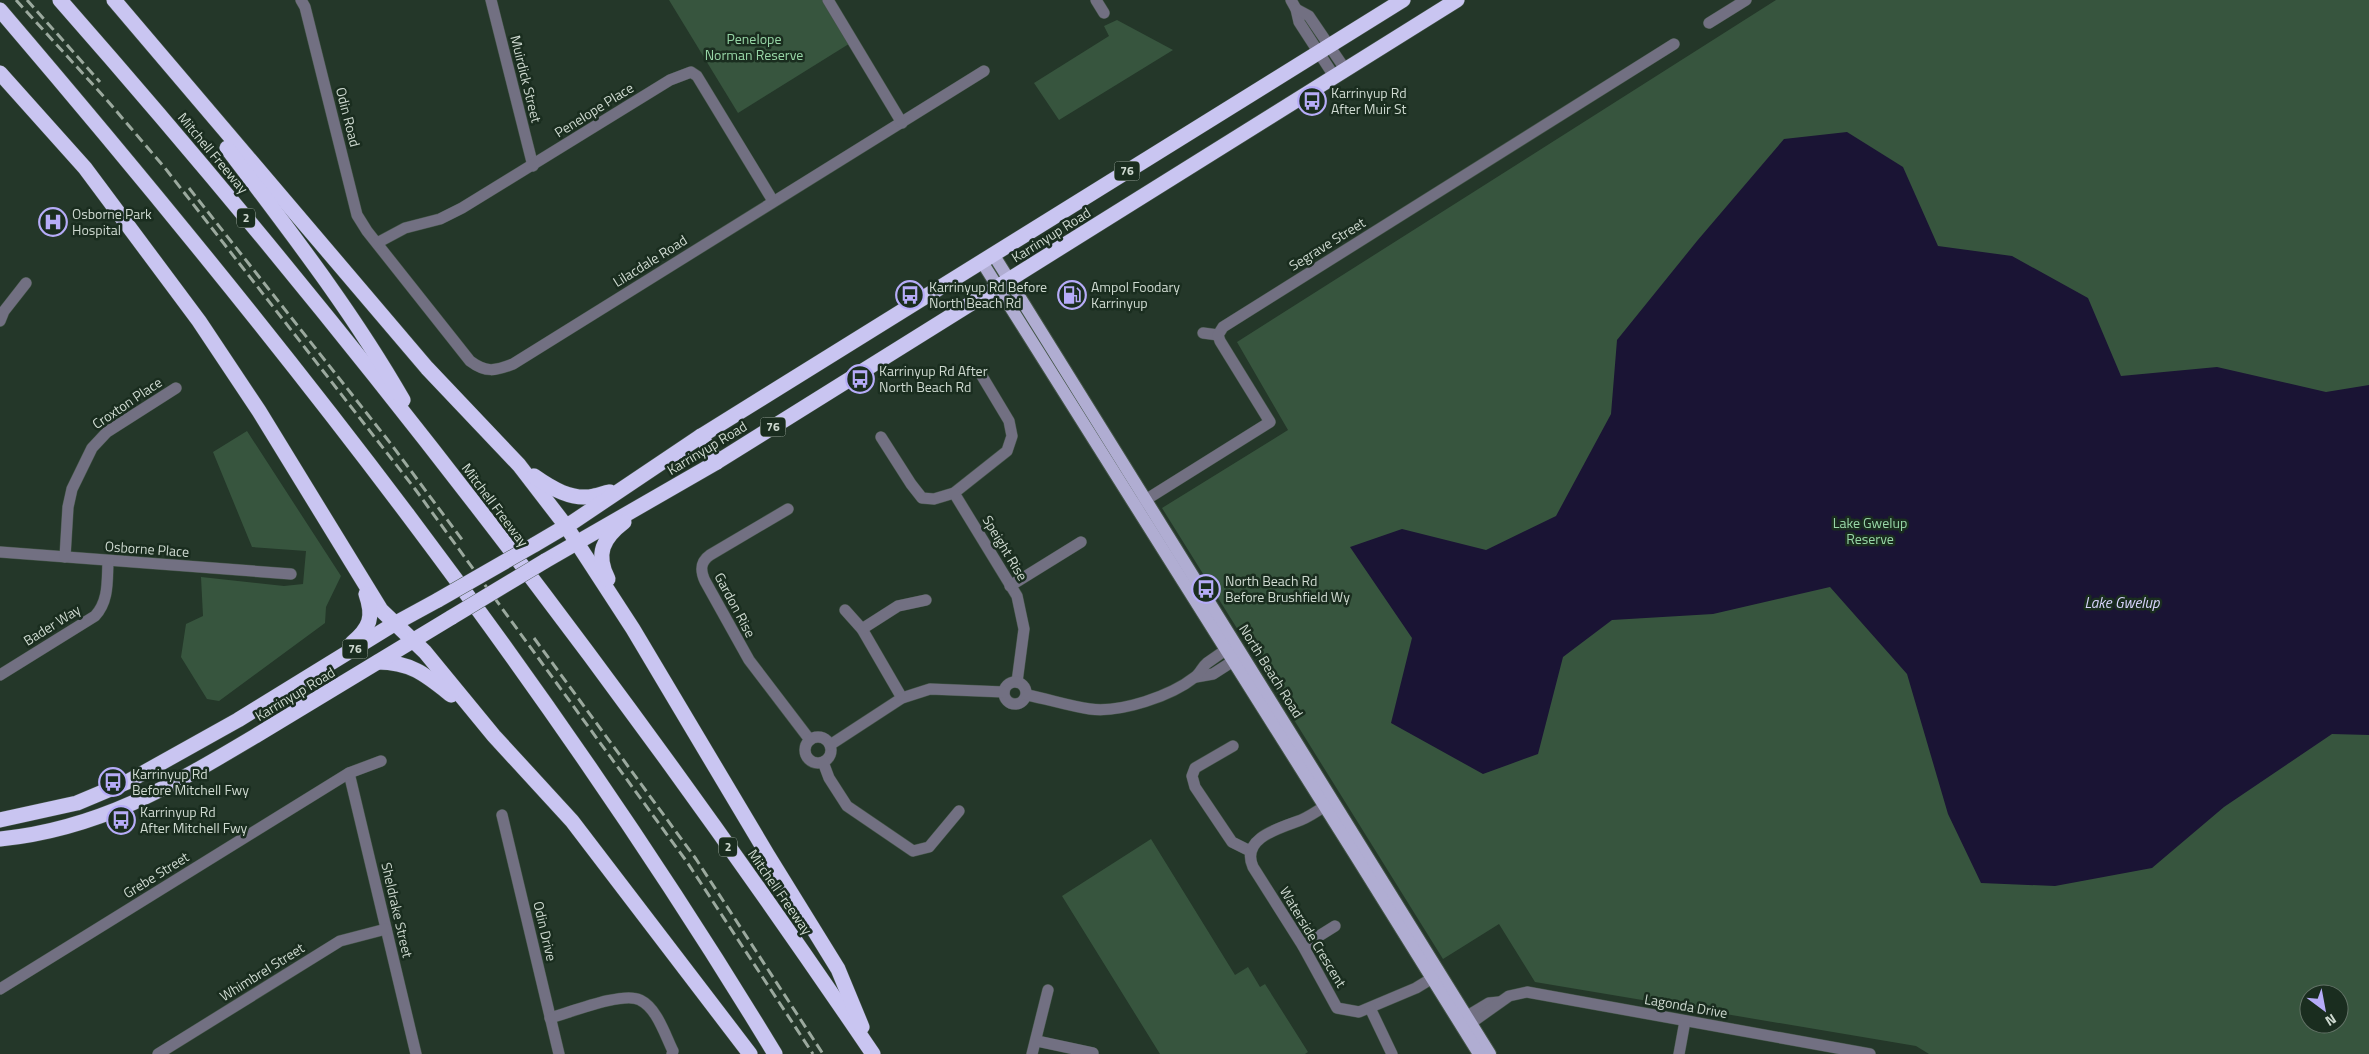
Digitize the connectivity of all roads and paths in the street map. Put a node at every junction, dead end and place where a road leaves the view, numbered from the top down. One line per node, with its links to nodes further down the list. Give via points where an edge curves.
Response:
1 (60, 0): 35 (highway, Mitchell Freeway / 2, via 234,204)
2 (114, 0): 14 (highway)
3 (491, 0): 21 (street, Muirdick Street)
4 (828, 0): 20 (street)
5 (1096, 0): 12 (street)
6 (1403, 0): 16 (highway, Karrinyup Road / 76)
7 (1457, 0): 18 (highway, Karrinyup Road / 76)
8 (1746, 0): 13 (street)
9 (304, 2): 23 (street, Odin Road, via 357,215)
10 (1294, 4): 16 (street, via 1309,16)
11 (0, 10): 98 (highway, via 192,238 427,538 575,745)
12 (1104, 13)
13 (1709, 23)
14 (141, 33): 35 (highway, via 375,350); 37 (highway, via 427,368)
15 (1674, 44): 30 (street, Segrave Street, via 1223,327)
16 (1324, 49): 18 (street); 25 (highway, Karrinyup Road / 76)
17 (984, 71): 20 (street, Lilacdale Road)
18 (1339, 72): 27 (highway, Karrinyup Road / 76)
19 (0, 73): 50 (highway, via 85,168 198,321 259,411)
20 (902, 123): 22 (street, Lilacdale Road)
21 (533, 166): 22 (street, Penelope Place, via 670,80 691,72 697,76); 24 (street, Penelope Place, via 440,219 405,228)
22 (773, 201): 24 (street, Lilacdale Road, via 513,364 491,371 470,361)
23 (367, 231): 24 (street, Lilacdale Road)
24 (377, 243)
25 (988, 258): 27 (main road, North Beach Road); 33 (highway, Karrinyup Road / 76)
26 (26, 283): 28 (street)
27 (1004, 284): 36 (highway, Karrinyup Road / 76); 41 (main road, North Beach Road)
28 (0, 321)
29 (1203, 333): 30 (street)
30 (1218, 335): 41 (street, via 1270,422)
31 (982, 376): 40 (street, via 1009,422 1012,436 1007,451)
32 (176, 388): 47 (street, Croxton Place, via 107,432 92,448 70,498)
33 (700, 436): 36 (highway); 38 (highway, Karrinyup Road / 76)
34 (881, 437): 40 (street, via 922,498)
35 (426, 441): 99 (highway, Mitchell Freeway / 2, via 632,713)
36 (717, 462): 39 (highway, Karrinyup Road / 76)
37 (519, 465): 38 (highway, via 560,492 589,497); 43 (highway)
38 (620, 491): 43 (highway, Karrinyup Road / 76)
39 (666, 492): 44 (highway, Karrinyup Road / 76); 55 (highway, via 621,525 602,547 606,576)
40 (954, 493): 51 (street, Speight Rise)
41 (1141, 503): 58 (main road, North Beach Road)
42 (788, 509): 67 (street, Gardon Rise, via 710,554 702,562 701,570 749,660)
43 (566, 526): 44 (highway); 54 (highway, Karrinyup Road / 76, bridge)
44 (576, 542): 55 (highway); 57 (highway, Karrinyup Road / 76, bridge)
45 (1081, 542): 51 (street)
46 (0, 552): 47 (street, Osborne Place)
47 (65, 557): 48 (street, Osborne Place)
48 (108, 562): 49 (street, Osborne Place); 61 (street, Bader Way, via 106,598 102,609)
49 (291, 574)
50 (363, 583): 54 (highway, via 380,610); 60 (highway, via 371,614 368,626 363,634)
51 (1010, 586): 62 (street, Speight Rise, via 1017,596 1024,629)
52 (926, 600): 56 (street, via 898,606)
53 (845, 610): 56 (street)
54 (394, 624): 57 (highway); 60 (highway, Karrinyup Road / 76)
55 (633, 629): 99 (highway, via 838,969)
56 (862, 629): 65 (street)
57 (413, 640): 59 (highway, Karrinyup Road / 76); 66 (highway)
58 (1235, 653): 64 (street, via 1213,674 1196,677 1161,695 1114,708 1090,709); 73 (main road, North Beach Road)
59 (378, 662): 66 (highway, via 407,664 429,677); 75 (highway, Karrinyup Road / 76, via 225,754)
60 (316, 673): 74 (highway, Karrinyup Road / 76, via 176,756)
61 (0, 675)
62 (1017, 682): 63 (street, via 1007,686); 64 (street, via 1023,685)
63 (1004, 692): 64 (street, via 1006,700 1014,704 1022,702); 65 (street, via 930,689)
64 (1027, 695)
65 (902, 698): 68 (street)
66 (478, 716): 97 (highway, via 572,821)
67 (810, 740): 68 (street, via 824,738); 71 (street, via 805,748 807,756 814,762)
68 (830, 745): 71 (street, via 830,753)
69 (1233, 746): 80 (street, via 1195,768 1192,776 1195,787 1232,842)
70 (381, 761): 72 (street, Grebe Street)
71 (823, 762): 76 (street, via 847,806 913,852 929,847)
72 (349, 773): 82 (street, Sheldrake Street); 85 (street, Grebe Street)
73 (1327, 800): 80 (street, via 1302,820 1288,823 1256,841); 84 (main road, North Beach Road)
74 (77, 803): 75 (highway, via 131,790); 78 (highway, Karrinyup Road / 76)
75 (134, 804): 79 (highway, Karrinyup Road / 76, via 71,827)
76 (959, 811)
77 (502, 815): 88 (street, Odin Drive)
78 (0, 820)
79 (0, 839)
80 (1250, 851): 83 (street, Waterside Crescent, via 1253,867)
81 (1335, 926): 83 (street)
82 (386, 929): 93 (street, Whimbrel Street, via 340,941); 94 (street, Sheldrake Street)
83 (1302, 946): 87 (street, Waterside Crescent, via 1337,1008 1360,1012)
84 (1436, 976): 87 (street, Waterside Crescent); 90 (main road, North Beach Road)
85 (0, 989)
86 (1048, 990): 91 (street)
87 (1370, 1008): 101 (street)
88 (550, 1018): 95 (street, Odin Drive); 96 (street, via 621,998 634,998 651,1011)
89 (1685, 1021): 90 (street, Lagonda Drive, via 1518,992 1499,1002 1489,1002); 104 (street); 105 (street, Lagonda Drive)
90 (1465, 1022): 102 (main road, North Beach Road); 103 (main road, North Beach Road)
91 (1037, 1041): 92 (street); 100 (street)
92 (1093, 1053)
93 (158, 1054)
94 (416, 1054)
95 (559, 1054)
96 (672, 1054)
97 (750, 1054)
98 (775, 1054)
99 (873, 1054)
100 (1032, 1054)
101 (1392, 1054)
102 (1479, 1054)
103 (1490, 1054)
104 (1679, 1054)
105 (1870, 1054)

